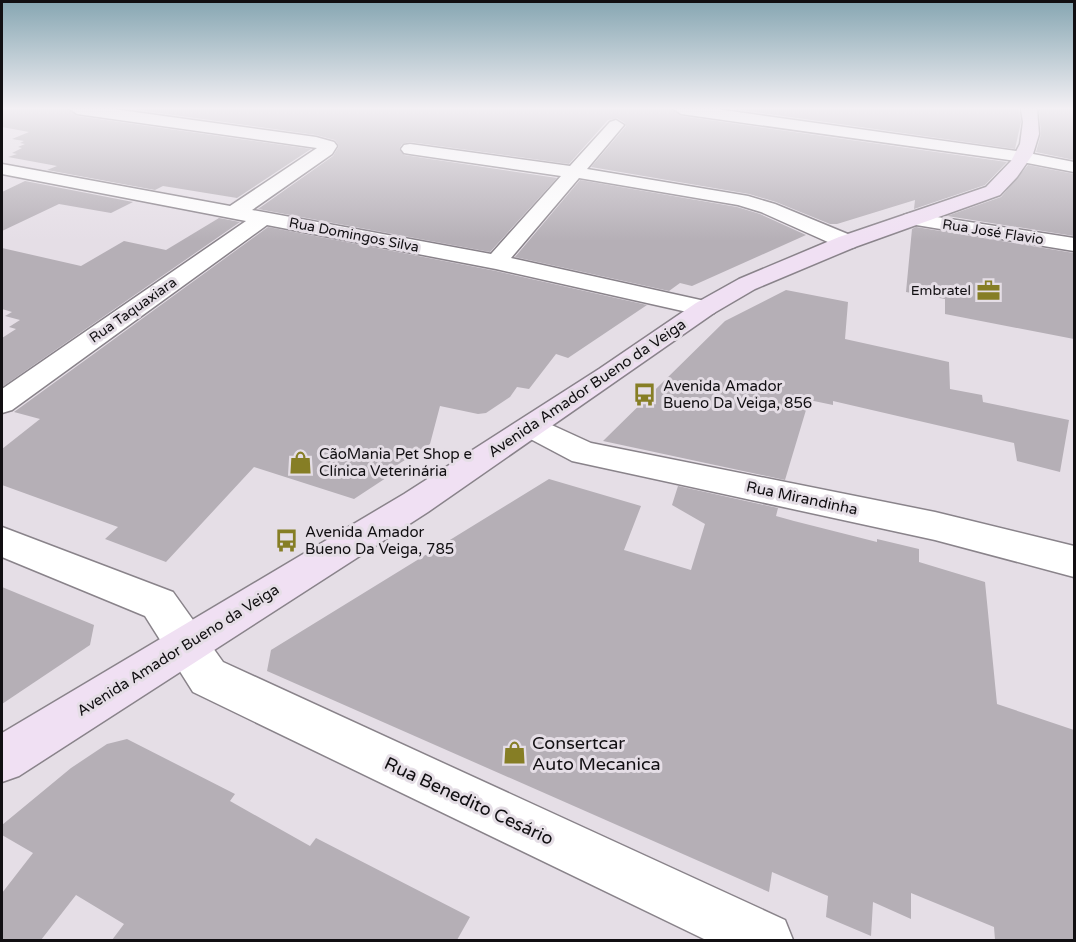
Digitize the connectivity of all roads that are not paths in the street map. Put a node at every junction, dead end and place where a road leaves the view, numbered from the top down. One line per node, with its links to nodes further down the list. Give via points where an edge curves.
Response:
1 (322, 153): 12 (street)
2 (438, 153): 9 (street)
3 (591, 153): 9 (street)
4 (994, 153): 6 (street)
5 (1025, 153): 6 (main road, Avenida Amador Bueno da Veiga)
6 (1023, 157): 7 (street); 14 (main road, Avenida Amador Bueno da Veiga, via 993,191)
7 (1074, 167)
8 (2, 169): 10 (street, Rua Domingos Silva)
9 (574, 172): 15 (street, via 741,200); 17 (street)
10 (23, 173): 11 (street); 12 (street, Rua Domingos Silva)
11 (2, 182)
12 (235, 212): 13 (street, Rua Domingos Silva)
13 (265, 217): 17 (street, Rua Domingos Silva); 19 (street, Rua Taquaxiara)
14 (911, 219): 15 (main road, Avenida Amador Bueno da Veiga); 16 (street, Rua José Flavio)
15 (846, 242): 18 (main road, Avenida Amador Bueno da Veiga, via 747,284)
16 (1074, 245)
17 (496, 262): 18 (street, Rua Domingos Silva)
18 (705, 308): 20 (main road, Avenida Amador Bueno da Veiga)
19 (2, 403)
20 (532, 427): 22 (street, Rua Mirandinha, via 583,453 935,526); 23 (main road, Avenida Amador Bueno da Veiga)
21 (2, 542): 23 (street, Rua Benedito Cesário, via 159,604)
22 (1074, 562)
23 (187, 645): 24 (main road, Avenida Amador Bueno da Veiga); 25 (street, Rua Benedito Cesário, via 208,677)
24 (2, 759)
25 (765, 940)

